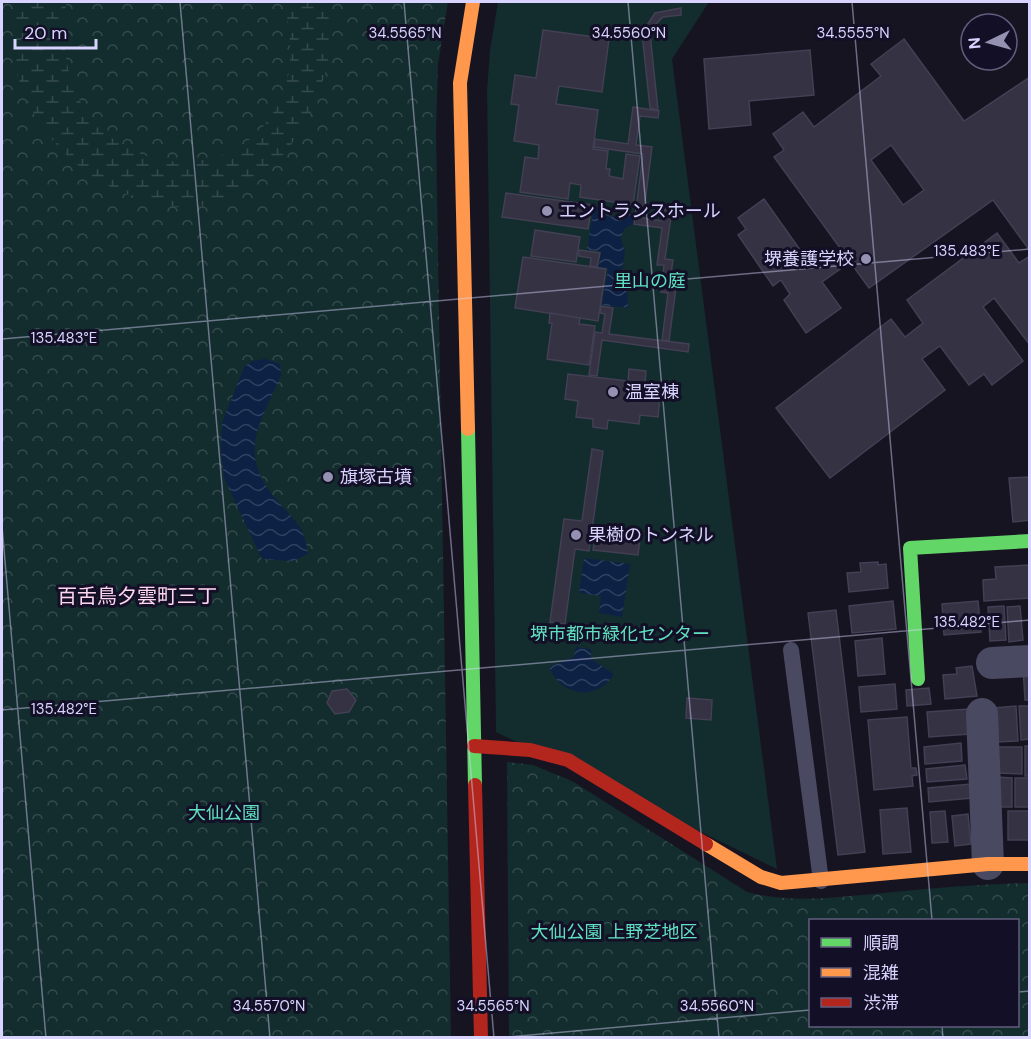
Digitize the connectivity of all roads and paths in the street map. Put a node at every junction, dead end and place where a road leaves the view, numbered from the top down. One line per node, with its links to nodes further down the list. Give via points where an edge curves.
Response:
1 (473, 2): 8 (street, via 460,83)
2 (1029, 541): 6 (street, via 910,548)
3 (791, 650): 11 (lane)
4 (1029, 661): 5 (street)
5 (992, 663)
6 (918, 679)
7 (982, 714): 9 (street)
8 (474, 746): 11 (street, via 530,750 568,760 761,877 781,883); 12 (street)
9 (988, 864): 10 (street); 11 (street)
10 (1029, 864)
11 (821, 881)
12 (481, 1038)

